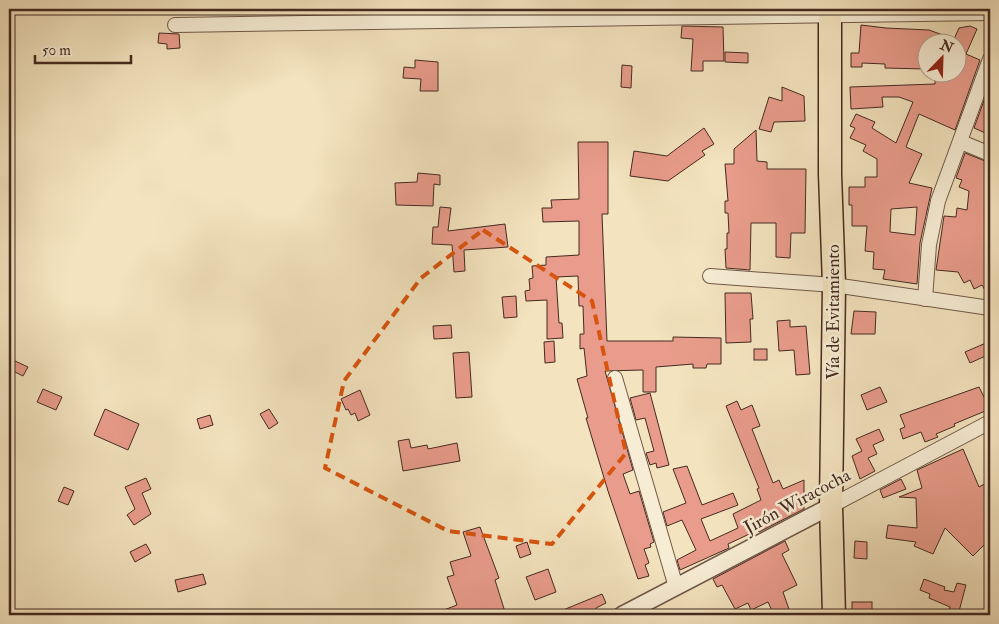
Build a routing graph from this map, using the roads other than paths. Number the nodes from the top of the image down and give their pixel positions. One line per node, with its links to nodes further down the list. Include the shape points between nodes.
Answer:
1 (830, 12): 2 (street); 3 (street); 8 (highway, Vía de Evitamiento)
2 (990, 13)
3 (175, 25)
4 (990, 59): 5 (street)
5 (961, 142): 6 (street); 9 (street, via 938,201 928,245)
6 (990, 154)
7 (710, 276): 8 (street)
8 (834, 286): 9 (street); 13 (highway, Vía de Evitamiento)
9 (925, 298): 10 (street)
10 (990, 308)
11 (615, 378): 14 (street)
12 (990, 422): 13 (street, Jirón Wiracocha)
13 (831, 506): 14 (street, Jirón Wiracocha); 16 (highway, Vía de Evitamiento)
14 (676, 587): 15 (street, Jirón Wiracocha)
15 (622, 615)
16 (834, 615)

